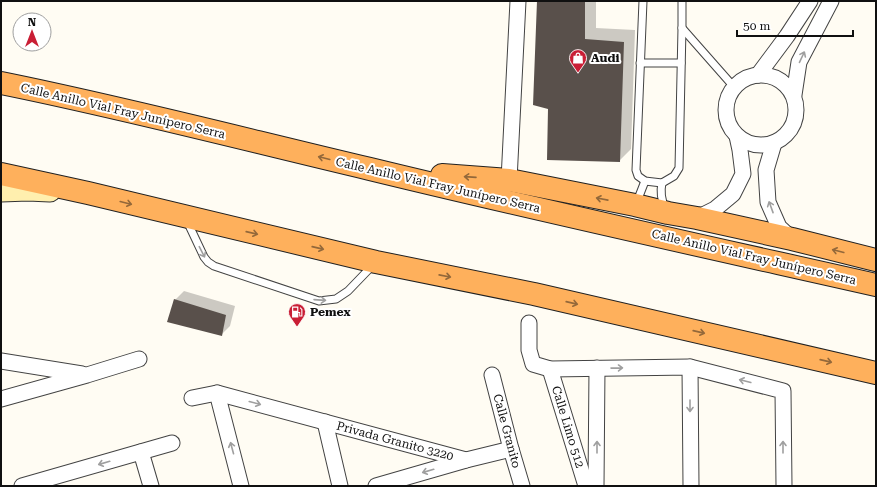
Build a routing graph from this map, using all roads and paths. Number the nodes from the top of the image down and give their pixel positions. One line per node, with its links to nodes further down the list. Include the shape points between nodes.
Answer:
1 (518, 1): 17 (street)
2 (643, 1): 7 (lane)
3 (682, 1): 6 (lane)
4 (810, 1): 9 (street, via 788,36)
5 (831, 1): 12 (street, one-way to 5, via 799,62)
6 (682, 28): 8 (lane); 11 (lane)
7 (640, 63): 8 (lane); 18 (lane, via 636,170)
8 (681, 63): 19 (lane, via 679,168 674,176)
9 (758, 75): 11 (street, via 745,79); 12 (street, via 771,76 784,83)
10 (1, 83): 15 (highway, Calle Anillo Vial Fray Junípero Serra, one-way to 10)
11 (734, 87): 13 (street, via 728,98 726,112 729,125)
12 (794, 95): 14 (street, via 797,109 794,124 786,136)
13 (736, 136): 14 (street, via 748,143 761,146); 25 (street, via 743,174 733,194 715,209)
14 (774, 143): 26 (street, one-way to 14, via 778,227 768,202 766,170)
15 (372, 170): 17 (highway, one-way to 15); 29 (highway, Calle Anillo Vial Fray Junípero Serra)
16 (1, 174): 21 (highway)
17 (509, 180): 22 (highway, one-way to 17)
18 (644, 181): 19 (lane); 22 (lane)
19 (662, 183): 23 (lane, via 661,199)
20 (1, 191): 21 (main road)
21 (88, 193): 24 (highway, one-way to 24)
22 (635, 205): 23 (highway)
23 (668, 213): 25 (highway)
24 (186, 217): 28 (highway, one-way to 28); 28 (lane, one-way to 28, via 204,257 214,266 319,301 336,299 348,291)
25 (697, 218): 26 (highway)
26 (792, 239): 27 (highway, one-way to 26)
27 (876, 260)
28 (376, 262): 36 (highway, one-way to 36, via 534,294)
29 (876, 285)
30 (529, 323): 35 (street, Calle Limo 512, via 529,350 533,364)
31 (139, 359): 37 (street)
32 (1, 361): 37 (street)
33 (690, 367): 34 (street, Calle Limo 512, one-way to 33); 55 (street, one-way to 55); 56 (street, Calle Limo 512, one-way to 33, via 783,391)
34 (597, 368): 35 (street, Calle Limo 512); 54 (street, Calle Limo 512, one-way to 34)
35 (550, 369): 53 (street, Calle Limo 512)
36 (876, 373)
37 (87, 375): 41 (street)
38 (492, 375): 44 (street, Calle Granito)
39 (217, 393): 40 (street, Privada Granito 3220); 42 (street, Privada Granito 3220, one-way to 42); 49 (street, one-way to 39)
40 (192, 398)
41 (1, 399)
42 (325, 422): 46 (street, Privada Granito 3220); 50 (street, Privada Granito 3220)
43 (172, 443): 45 (street)
44 (510, 449): 46 (street); 52 (street, Calle Granito)
45 (141, 452): 47 (street, one-way to 47); 48 (street)
46 (466, 460): 51 (street, one-way to 51)
47 (22, 486)
48 (151, 486)
49 (241, 486)
50 (340, 486)
51 (376, 486)
52 (522, 486)
53 (586, 486)
54 (596, 486)
55 (691, 486)
56 (784, 486)

